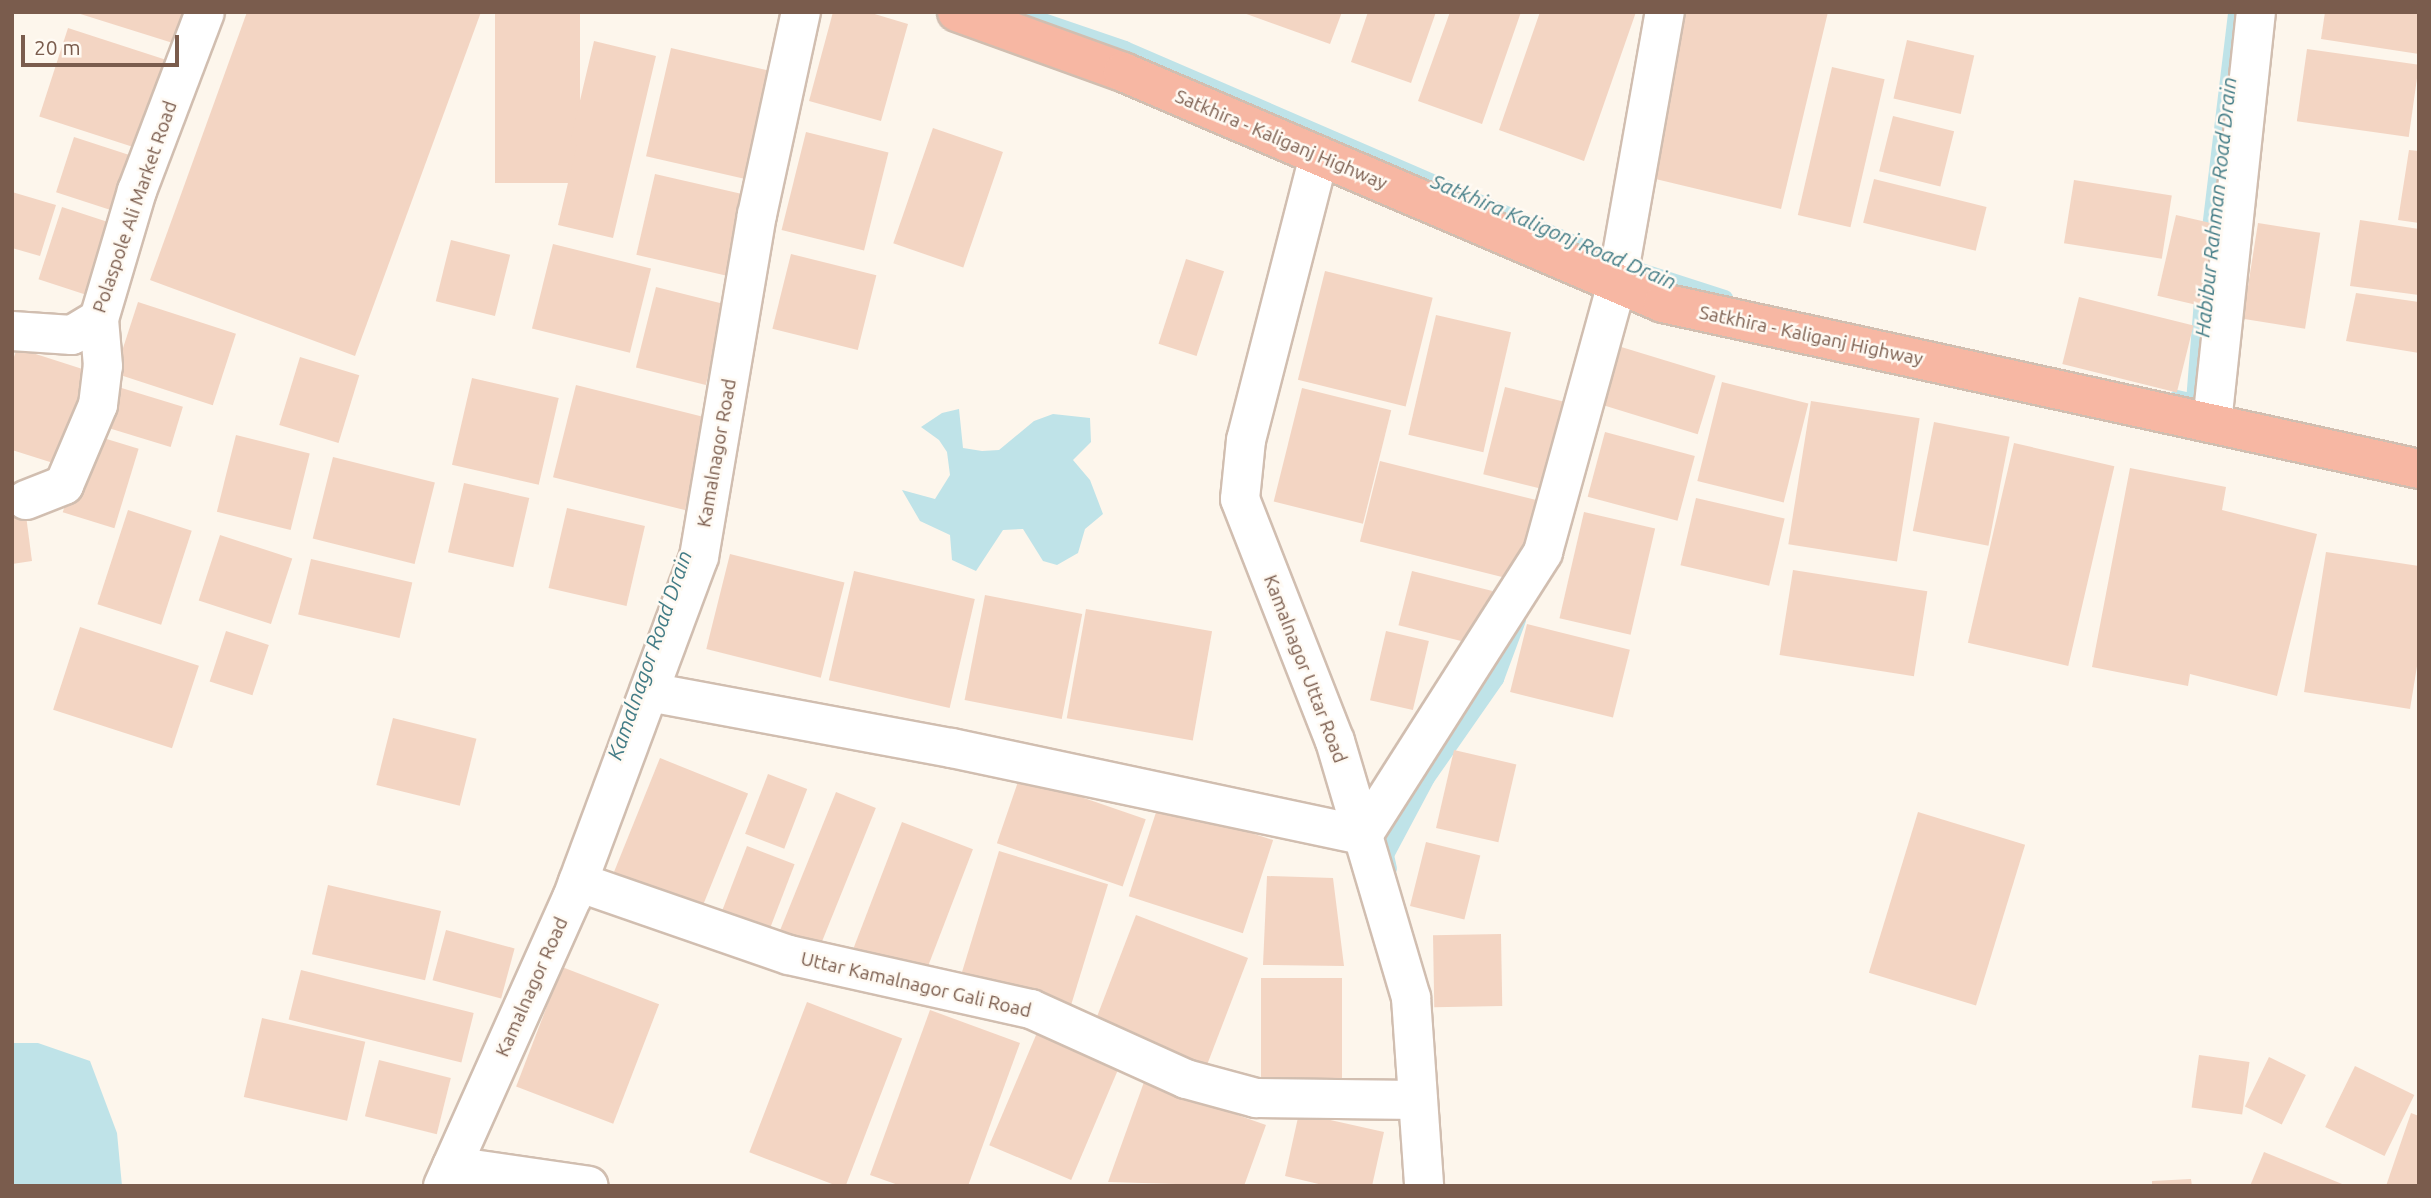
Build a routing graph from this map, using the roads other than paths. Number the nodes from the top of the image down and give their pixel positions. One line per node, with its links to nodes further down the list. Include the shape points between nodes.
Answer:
1 (205, 12): 8 (street, Polaspole Ali Market Road, via 137,191)
2 (802, 12): 13 (street, Kamalnagor Road, via 757,215 699,557)
3 (957, 12): 6 (highway, Satkhira - Kaliganj Highway, via 1123,72)
4 (1665, 12): 7 (street)
5 (2256, 12): 10 (street)
6 (1319, 156): 7 (highway, Satkhira - Kaliganj Highway); 14 (street, Kamalnagor Uttar Road, via 1252,413 1240,499 1335,741)
7 (1617, 283): 10 (highway, Satkhira - Kaliganj Highway, via 1663,303); 14 (street, via 1543,551)
8 (99, 319): 9 (street, Polaspole Ali Market Road, via 72,335); 12 (street, via 103,366 99,405 64,485)
9 (12, 331)
10 (2212, 423): 11 (highway, Satkhira - Kaliganj Highway)
11 (2419, 469)
12 (26, 500)
13 (649, 692): 14 (street, via 952,748); 15 (street, Kamalnagor Road)
14 (1363, 835): 16 (street, Kamalnagor Uttar Road, via 1411,998)
15 (578, 882): 16 (street, Uttar Kamalnagor Gali Road, via 789,956 1031,1009 1186,1079 1256,1098); 17 (street, Kamalnagor Road)
16 (1418, 1100): 19 (street, Kamalnagor Uttar Road)
17 (447, 1176): 18 (street)
18 (589, 1186)
19 (1424, 1186)

